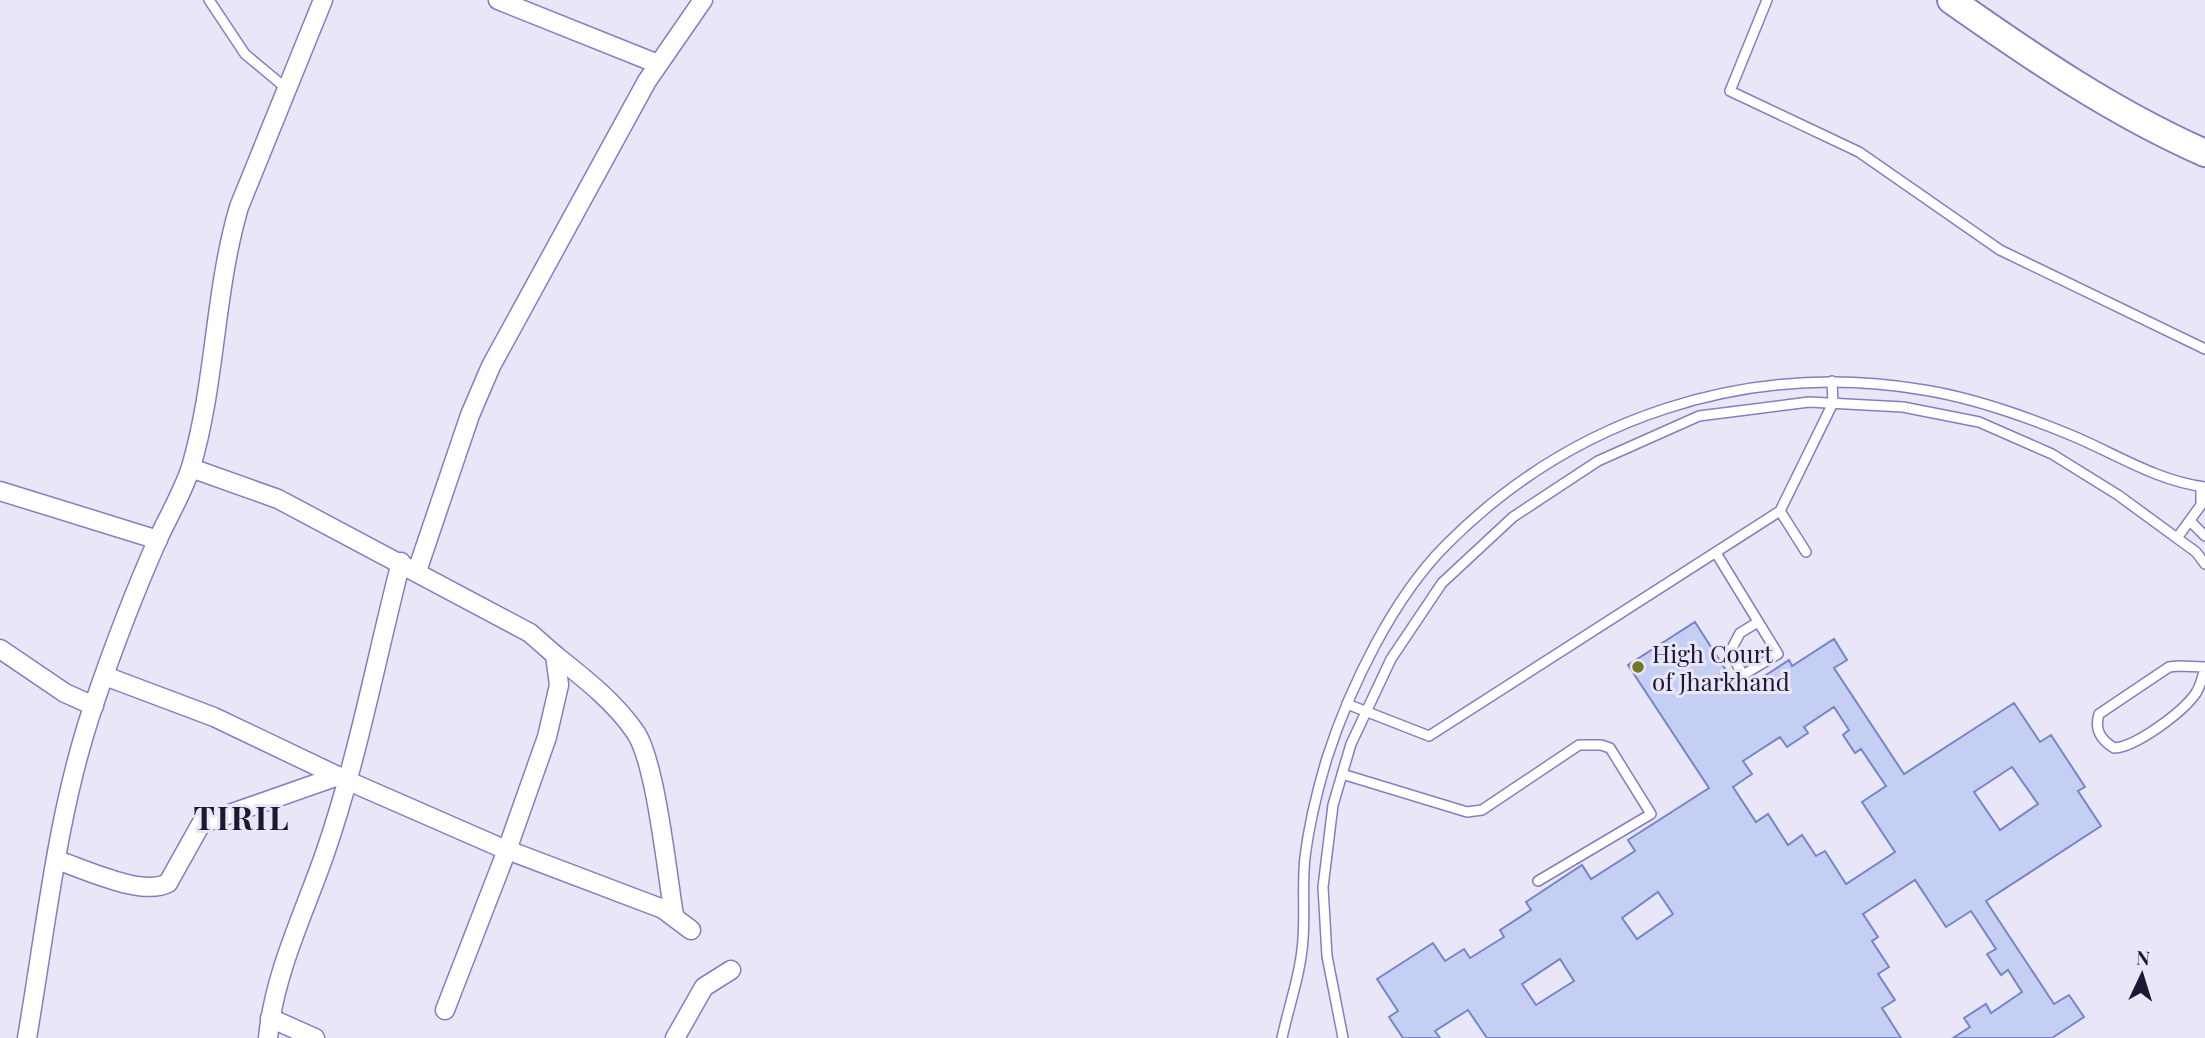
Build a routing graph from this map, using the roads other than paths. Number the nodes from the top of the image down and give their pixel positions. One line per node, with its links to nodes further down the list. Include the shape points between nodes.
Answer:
1 (209, 0): 8 (lane, via 245,54)
2 (323, 0): 8 (street)
3 (498, 0): 7 (street)
4 (703, 0): 7 (street)
5 (1767, 0): 10 (lane, via 1730,91 1858,152 2000,250)
6 (1951, 0): 9 (main road, via 2083,89)
7 (658, 64): 25 (street, via 491,366)
8 (287, 89): 13 (street, via 229,242)
9 (2205, 153)
10 (2205, 349)
11 (1832, 381): 12 (lane); 14 (lane, via 1927,390 2006,410 2136,467); 31 (lane, via 1775,384 1683,401 1595,437 1520,481 1444,547 1403,601)
12 (1833, 404): 17 (lane); 20 (lane, via 1903,407 1979,422 2052,454); 33 (lane, via 1810,402 1699,416 1587,468 1513,517 1442,583 1391,659)
13 (191, 468): 21 (street); 25 (street, via 278,499)
14 (2203, 487): 16 (lane)
15 (0, 491): 21 (street)
16 (2203, 505): 18 (lane)
17 (1780, 511): 22 (lane); 23 (lane)
18 (2191, 522): 19 (lane); 20 (lane)
19 (2205, 537)
20 (2176, 538): 24 (lane)
21 (158, 540): 30 (street)
22 (1806, 552)
23 (1716, 553): 26 (lane); 33 (lane, via 1429,736)
24 (2205, 564)
25 (409, 566): 28 (street, via 530,634); 35 (street)
26 (1758, 622): 26 (lane, via 1778,654 1743,675 1730,652 1740,633)
27 (0, 649): 32 (street, via 65,693)
28 (555, 655): 36 (street, via 557,701); 39 (street, via 596,686 637,734 651,776)
29 (2205, 667): 29 (lane, via 2198,690 2187,704 2133,743 2114,748 2105,743 2096,722 2109,706 2169,667)
30 (105, 676): 32 (street); 35 (street, via 214,717)
31 (1348, 704): 33 (lane); 48 (lane, via 1327,760 1305,856 1303,941 1294,1001)
32 (94, 706): 37 (street)
33 (1366, 711): 34 (lane)
34 (1342, 774): 38 (lane, via 1467,812 1482,810 1579,746 1610,748 1651,814); 49 (lane, via 1333,805 1323,887 1327,956)
35 (342, 778): 36 (street); 37 (street, via 201,824 168,883 160,887 125,883); 43 (street, via 324,856)
36 (507, 850): 39 (street); 42 (street)
37 (57, 860): 44 (street)
38 (1538, 881)
39 (674, 915): 40 (street)
40 (691, 930)
41 (731, 970): 47 (street, via 704,987)
42 (445, 1010)
43 (270, 1018): 45 (street); 46 (street)
44 (27, 1038)
45 (268, 1038)
46 (315, 1038)
47 (675, 1038)
48 (1282, 1038)
49 (1343, 1038)

